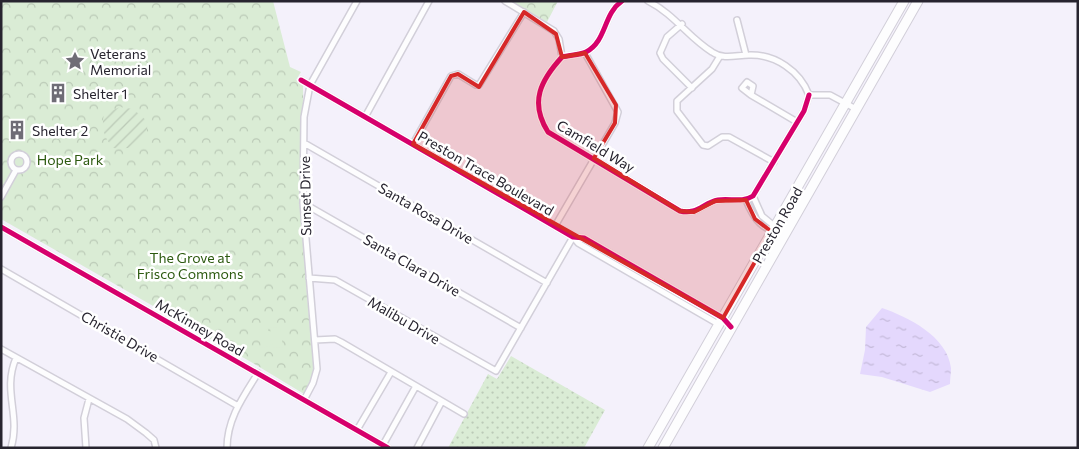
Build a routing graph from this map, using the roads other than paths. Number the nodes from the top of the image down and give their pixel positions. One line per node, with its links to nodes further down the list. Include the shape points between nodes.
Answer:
1 (357, 1): 16 (street, Sunset Drive)
2 (429, 1): 22 (street)
3 (505, 1): 8 (street)
4 (622, 1): 11 (street, via 610,14 601,39)
5 (648, 1): 10 (street)
6 (904, 1): 20 (main road, Preston Road)
7 (918, 1): 21 (main road, Preston Road)
8 (524, 12): 14 (street, via 554,31); 25 (street, via 479,85 458,74 451,76)
9 (737, 20): 12 (street)
10 (682, 24): 13 (street); 17 (street, via 667,37 660,52)
11 (584, 53): 14 (street); 26 (street, via 618,112)
12 (746, 55): 13 (street); 19 (street, via 769,57 788,67 802,81)
13 (720, 56): 17 (street, via 712,69)
14 (562, 57): 26 (street, Camfield Way, via 540,90 538,114 548,132)
15 (300, 80): 16 (street, Preston Trace Boulevard)
16 (310, 86): 22 (street, Preston Trace Boulevard); 24 (street, Sunset Drive, via 304,117)
17 (692, 88): 27 (street, via 679,99 676,108 702,145 708,146 722,136 728,136)
18 (751, 95): 23 (street)
19 (809, 95): 20 (street, via 830,95); 23 (street, Camfield Way)
20 (846, 104): 21 (street); 35 (main road, Preston Road)
21 (856, 109): 36 (main road, Preston Road)
22 (365, 116): 25 (street, Preston Trace Boulevard)
23 (797, 122): 27 (street, Camfield Way)
24 (304, 143): 32 (street, Sunset Drive); 41 (street, Santa Rosa Drive)
25 (413, 144): 33 (street, Preston Trace Boulevard)
26 (594, 158): 31 (street, Camfield Way, via 680,211 694,212 715,201); 33 (street)
27 (774, 162): 29 (street, Camfield Way)
28 (16, 170): 30 (street)
29 (753, 196): 31 (street, Camfield Way); 35 (street, via 762,216)
30 (1, 197)
31 (746, 200): 35 (street, via 755,219)
32 (303, 203): 39 (street, Sunset Drive); 45 (street, Santa Clara Drive)
33 (555, 226): 37 (street, Preston Trace Boulevard)
34 (1, 227): 50 (street, McKinney Road)
35 (774, 228): 36 (street); 43 (main road, Preston Road)
36 (784, 234): 44 (main road, Preston Road)
37 (573, 237): 40 (street, Preston Trace Boulevard, via 584,238); 41 (street); 42 (street, Preston Trace Boulevard)
38 (1, 268): 55 (street, Christie Drive)
39 (309, 278): 45 (street, Malibu Drive, via 336,280 496,371); 46 (street, Sunset Drive)
40 (661, 283): 42 (street); 43 (street, Preston Trace Boulevard)
41 (547, 284): 45 (street)
42 (657, 289): 43 (street, Preston Trace Boulevard)
43 (721, 321): 44 (street, Preston Trace Boulevard); 56 (main road, Preston Road)
44 (731, 327): 58 (main road, Preston Road)
45 (521, 328)
46 (315, 340): 49 (street, via 335,339); 53 (street, Sunset Drive, via 316,373)
47 (1, 349): 48 (street)
48 (16, 358): 52 (street); 61 (street, via 9,383 14,418)
49 (391, 372): 51 (street); 59 (street)
50 (258, 373): 53 (street, McKinney Road); 55 (street)
51 (416, 386): 54 (street); 60 (street)
52 (89, 399): 62 (street, via 84,418); 63 (street, via 138,426 154,440)
53 (304, 400): 59 (street, McKinney Road)
54 (442, 401): 57 (street); 65 (street)
55 (238, 406): 64 (street, via 229,427)
56 (672, 408): 58 (main road); 66 (main road, Preston Road)
57 (464, 414)
58 (682, 414): 67 (main road, Preston Road)
59 (358, 430): 60 (street, McKinney Road)
60 (386, 446)
61 (11, 448)
62 (86, 448)
63 (156, 448)
64 (227, 448)
65 (417, 448)
66 (648, 448)
67 (663, 448)

